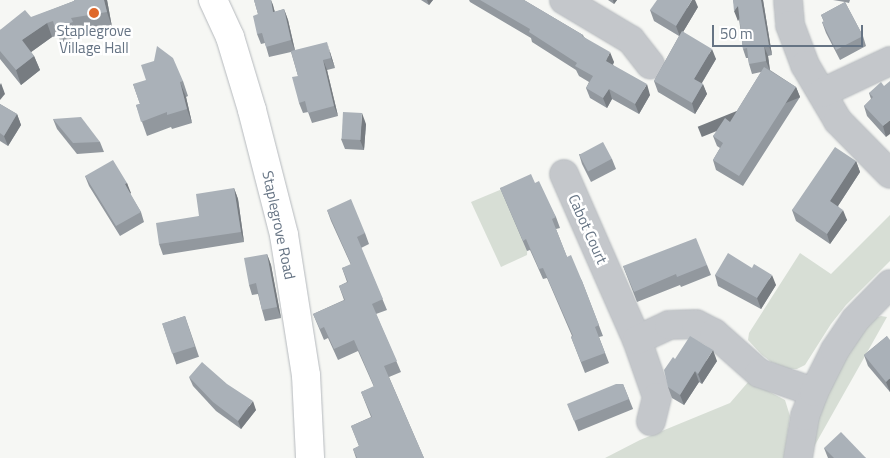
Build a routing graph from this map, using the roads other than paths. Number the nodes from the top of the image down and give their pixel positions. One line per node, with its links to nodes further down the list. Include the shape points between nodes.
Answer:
1 (213, 0): 13 (main road, Staplegrove Road, via 230,37 284,235 306,375)
2 (564, 0): 5 (street, via 631,40)
3 (788, 0): 6 (street, via 790,25 805,65)
4 (890, 61): 6 (street)
5 (650, 64)
6 (822, 93): 8 (street, via 838,121)
7 (564, 174): 10 (street, Cabot Court)
8 (890, 174)
9 (888, 291): 11 (street, via 856,320 835,350)
10 (637, 340): 11 (street, via 669,325 696,324 714,333 759,373); 12 (street, Cabot Court, via 657,397)
11 (814, 392): 14 (street, via 805,416)
12 (650, 421)
13 (310, 458)
14 (798, 458)

